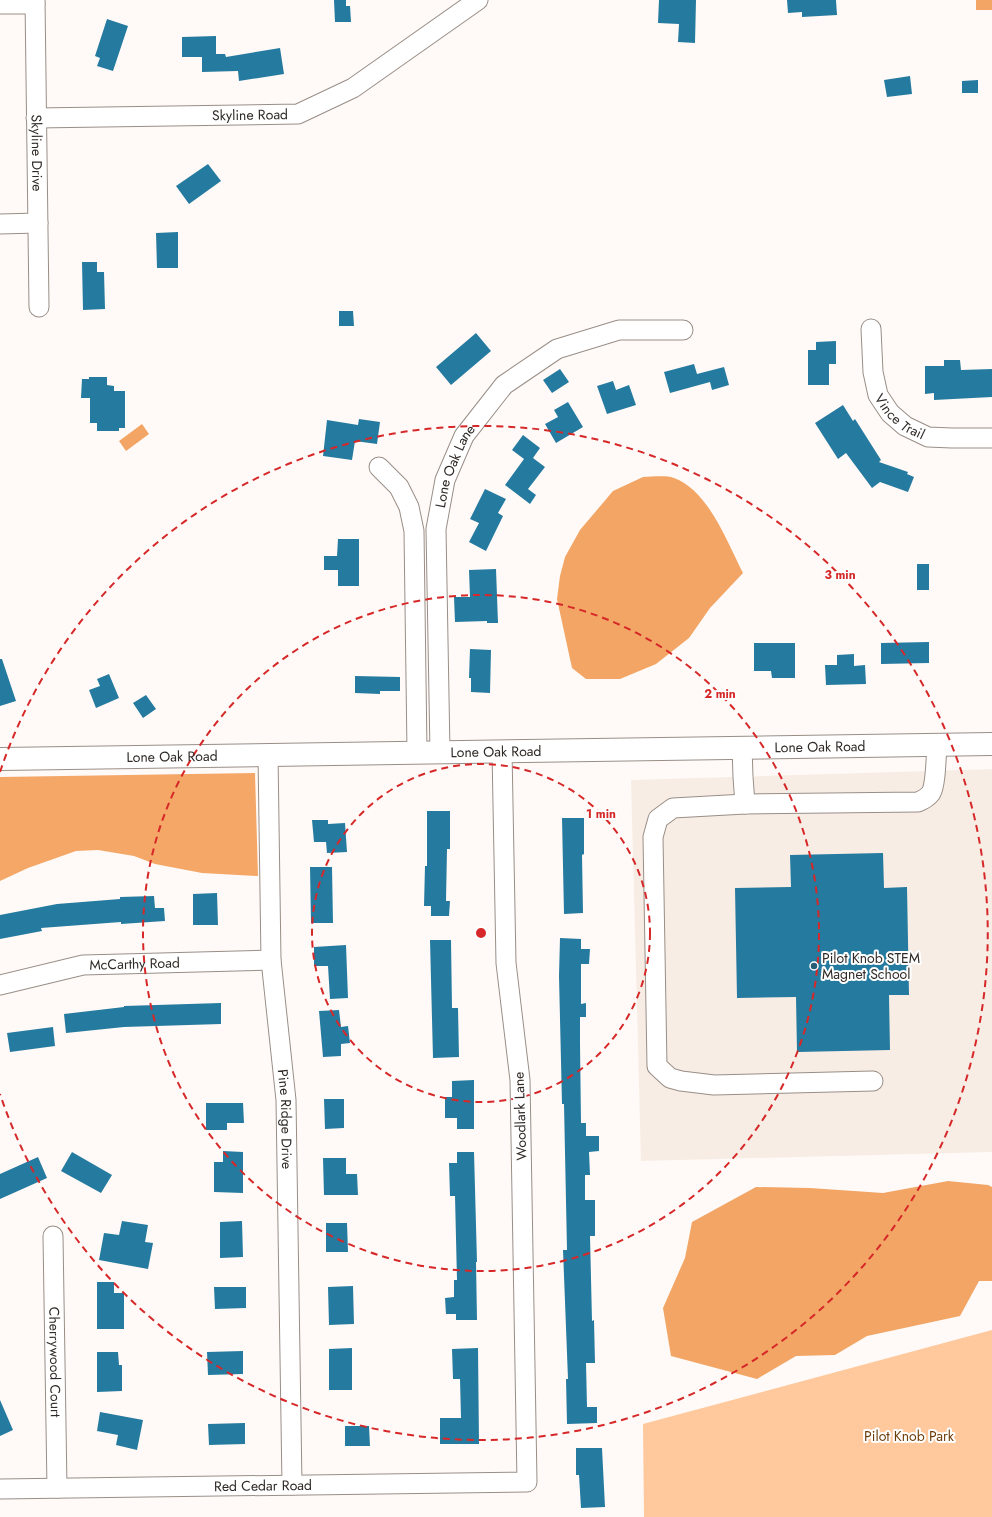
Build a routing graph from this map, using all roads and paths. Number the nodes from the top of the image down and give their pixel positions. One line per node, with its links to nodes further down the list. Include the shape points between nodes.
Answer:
1 (478, 0): 4 (street, Skyline Road, via 353,88 298,114)
2 (35, 2): 3 (street); 4 (street, Skyline Drive)
3 (0, 4)
4 (36, 118): 5 (street, Skyline Drive)
5 (38, 223): 6 (street); 7 (street, Skyline Drive)
6 (0, 224)
7 (39, 307)
8 (872, 329): 10 (street, Vince Trail, via 874,380 878,395 890,413 905,426 928,436)
9 (683, 330): 17 (street, Lone Oak Lane, via 619,330 557,349 504,385 464,436 445,480 436,529)
10 (992, 438)
11 (379, 467): 16 (street, via 399,487 409,507 414,531)
12 (992, 744): 13 (main road, Lone Oak Road)
13 (937, 745): 14 (main road, Lone Oak Road); 20 (street, via 931,792 918,802)
14 (742, 747): 15 (main road, Lone Oak Road); 20 (street)
15 (502, 751): 17 (main road, Lone Oak Road); 25 (street, Woodlark Lane, via 506,963 520,1080)
16 (417, 752): 17 (main road, Lone Oak Road); 18 (main road, Lone Oak Road)
17 (440, 752)
18 (268, 754): 19 (main road, Lone Oak Road); 21 (street, Pine Ridge Drive)
19 (0, 759)
20 (745, 804): 23 (street, via 673,808 658,819 653,837 657,1066 670,1078 714,1085)
21 (271, 960): 22 (street, McCarthy Road, via 83,965); 26 (street, Pine Ridge Drive, via 286,1100)
22 (0, 985)
23 (873, 1081)
24 (53, 1236): 27 (street, Cherrywood Court)
25 (527, 1482): 26 (street, Red Cedar Road)
26 (292, 1485): 27 (street, Red Cedar Road)
27 (57, 1488): 28 (street, Red Cedar Road)
28 (0, 1489)

